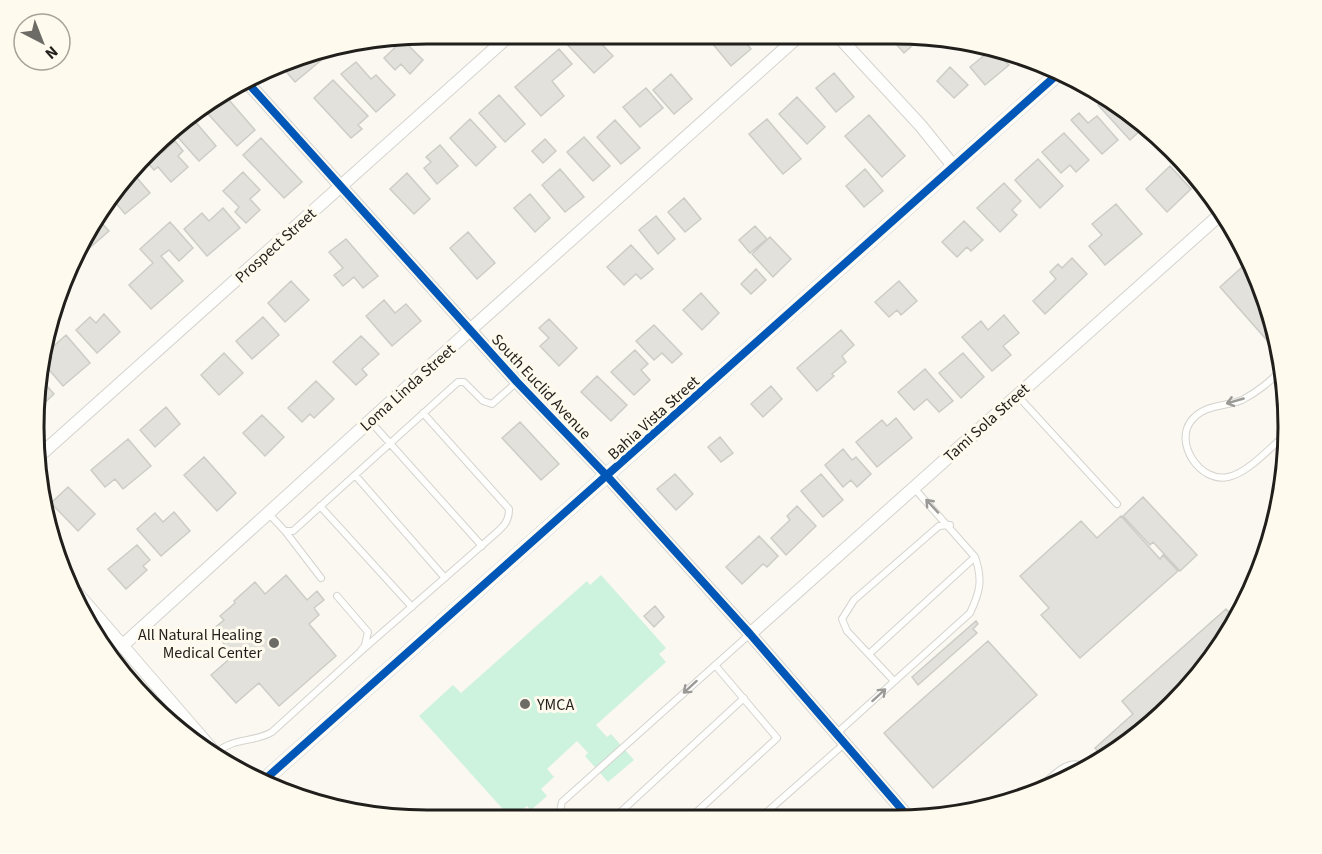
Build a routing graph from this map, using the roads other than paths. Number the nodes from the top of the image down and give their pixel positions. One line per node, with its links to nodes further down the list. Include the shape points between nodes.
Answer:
1 (500, 44): 7 (street, Prospect Street)
2 (790, 44): 9 (street, Loma Linda Street)
3 (845, 44): 6 (street)
4 (1053, 78): 6 (street, Bahia Vista Street)
5 (251, 86): 7 (street, South Euclid Avenue)
6 (954, 167): 19 (street, Bahia Vista Street)
7 (341, 187): 9 (street, South Euclid Avenue); 17 (street, Prospect Street)
8 (1216, 218): 12 (street, Tami Sola Street)
9 (470, 330): 11 (street, South Euclid Avenue); 14 (street, Loma Linda Street)
10 (1275, 376): 15 (lane, one-way to 15, via 1240,401 1200,413 1190,422 1186,435 1190,455 1198,468 1213,477 1229,477 1249,466)
11 (517, 382): 13 (lane, via 492,404 483,401 464,382 458,382); 19 (street, South Euclid Avenue)
12 (1016, 394): 20 (street, Tami Sola Street); 21 (lane)
13 (423, 413): 16 (lane); 26 (lane, via 509,509 506,524)
14 (369, 421): 16 (lane); 23 (street, Loma Linda Street)
15 (1278, 440)
16 (390, 443): 18 (lane); 26 (lane)
17 (44, 452)
18 (355, 475): 22 (lane); 29 (lane)
19 (607, 476): 33 (street, South Euclid Avenue); 45 (street, Bahia Vista Street)
20 (914, 487): 24 (lane, one-way to 20); 33 (street, Tami Sola Street)
21 (1117, 504)
22 (320, 506): 25 (lane, via 293,531); 31 (lane)
23 (268, 513): 25 (lane); 34 (street, Loma Linda Street)
24 (950, 525): 27 (lane); 36 (lane, via 939,526 854,600 842,619 847,632)
25 (285, 531): 28 (lane)
26 (482, 546): 29 (lane)
27 (975, 557): 36 (lane); 38 (lane, via 980,571 979,594 970,613)
28 (321, 578)
29 (445, 578): 31 (lane)
30 (338, 596): 35 (lane, via 368,632)
31 (412, 607): 35 (lane)
32 (97, 622): 34 (street)
33 (750, 634): 37 (lane); 41 (street, South Euclid Avenue)
34 (123, 645): 40 (street)
35 (360, 652): 42 (lane, via 272,732 232,743)
36 (868, 654): 38 (lane)
37 (715, 665): 39 (lane); 46 (lane, one-way to 46, via 562,802)
38 (894, 681): 41 (lane, one-way to 38)
39 (744, 698): 47 (lane); 48 (lane, via 777,738)
40 (184, 723)
41 (840, 739): 49 (lane); 50 (street, South Euclid Avenue)
42 (221, 750)
43 (1078, 764): 44 (lane, via 1068,765)
44 (1057, 775)
45 (269, 776)
46 (560, 810)
47 (624, 810)
48 (699, 810)
49 (768, 810)
50 (900, 810)

